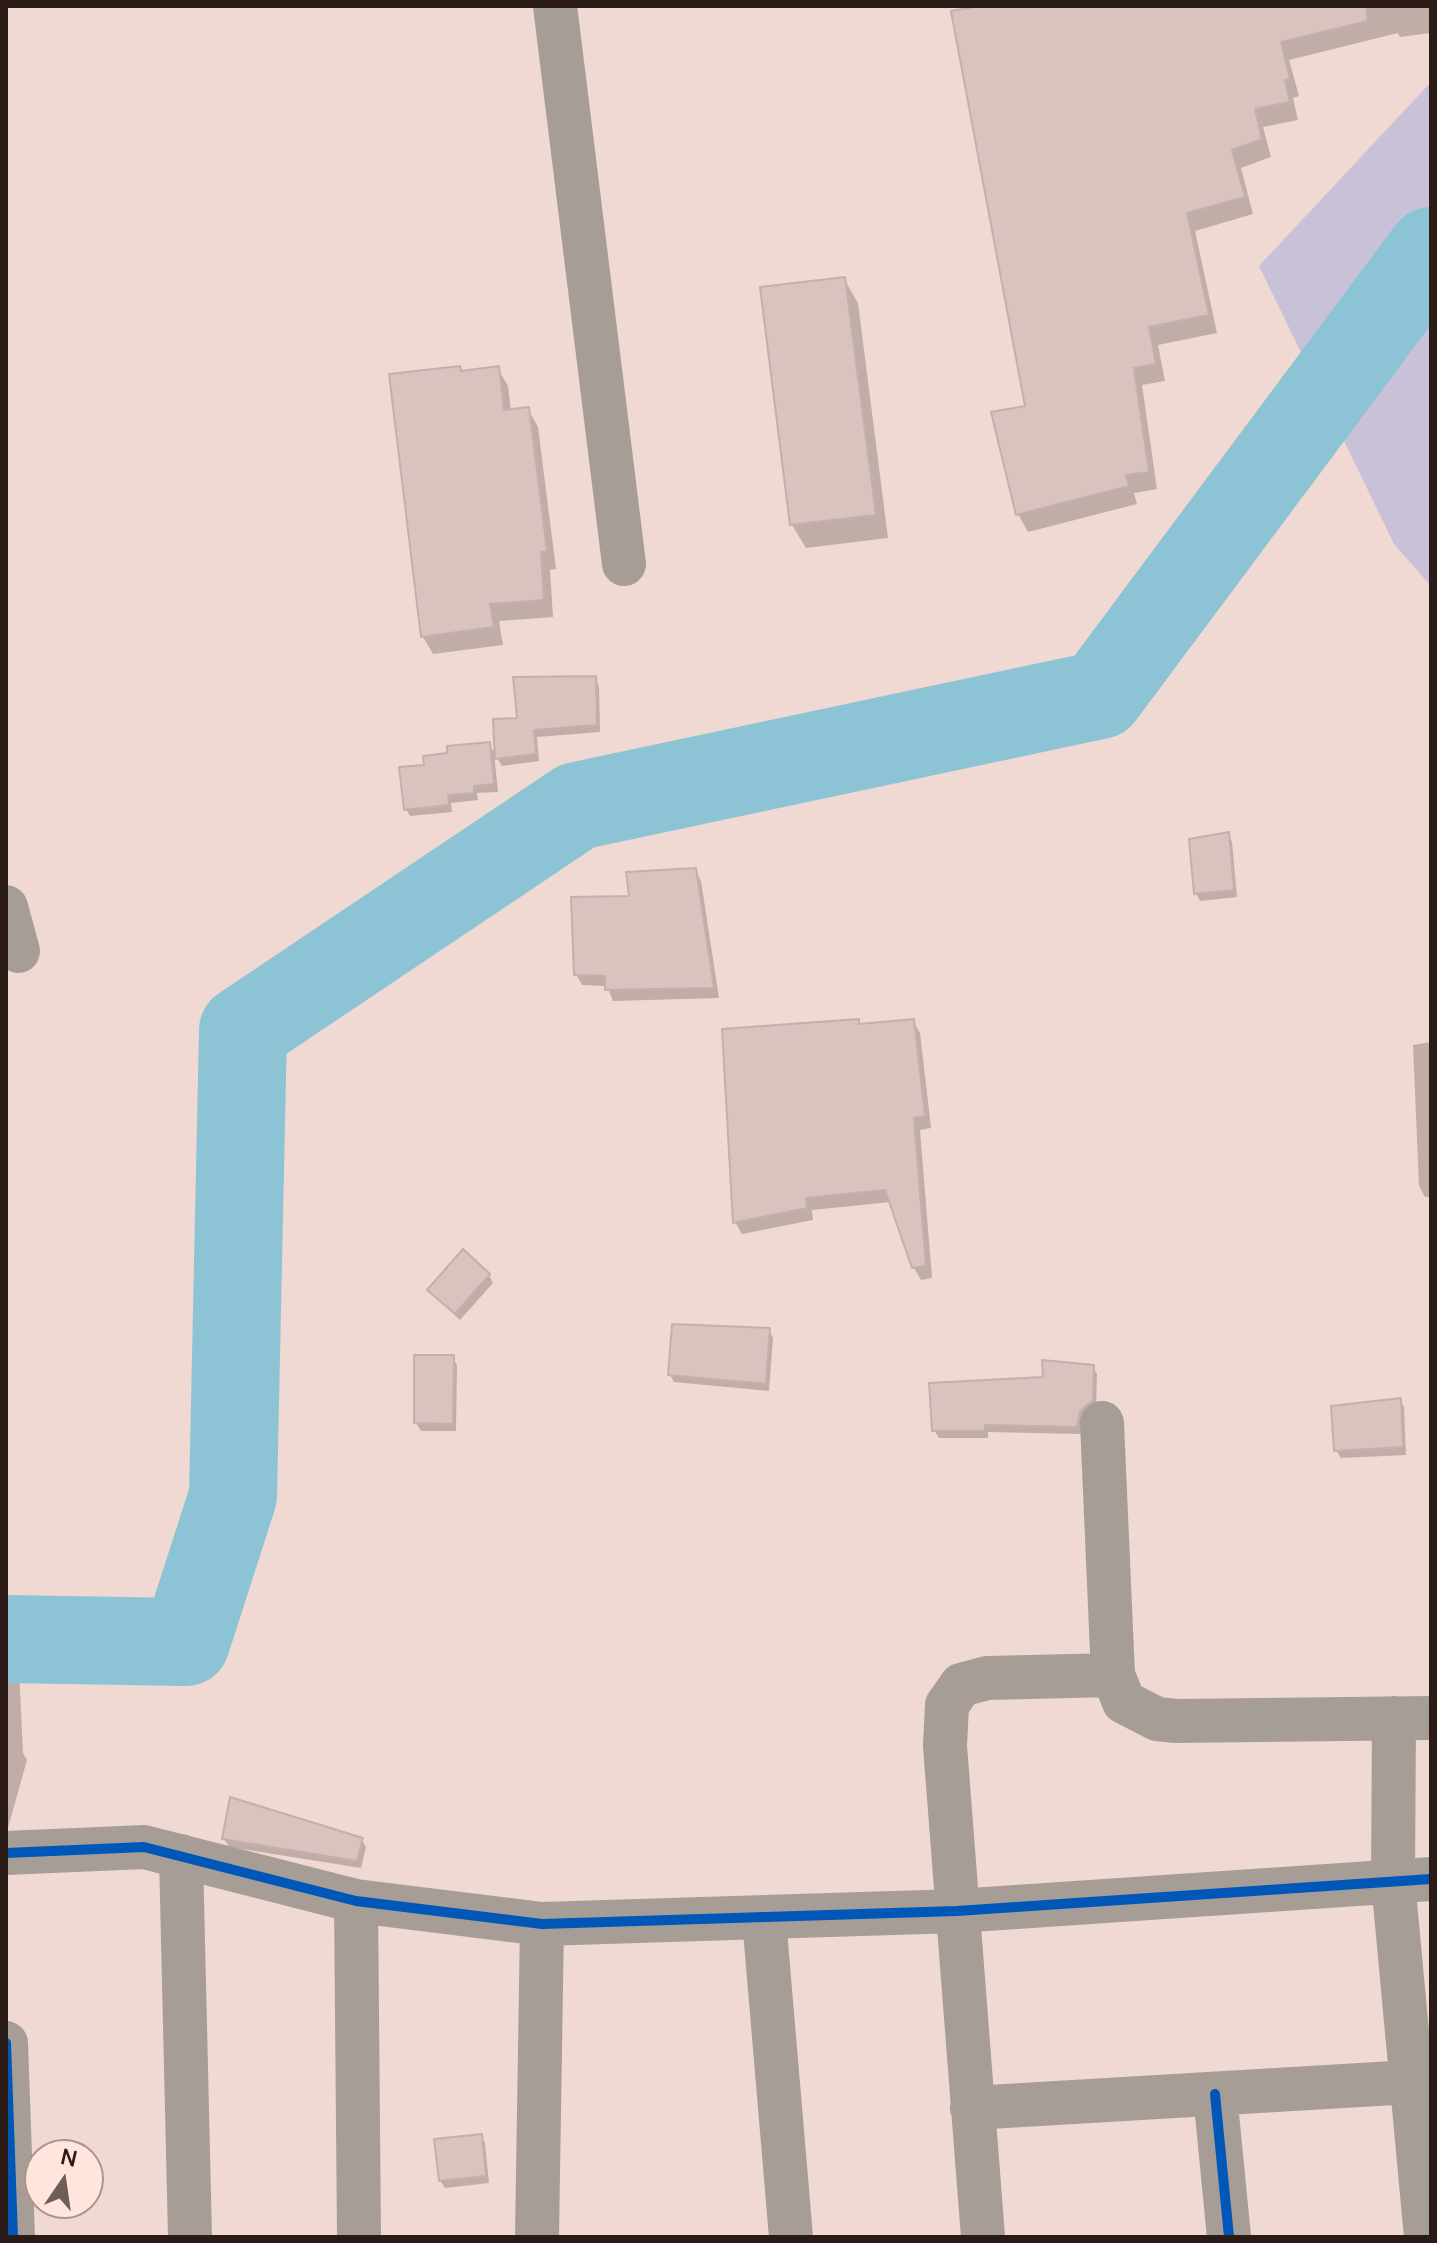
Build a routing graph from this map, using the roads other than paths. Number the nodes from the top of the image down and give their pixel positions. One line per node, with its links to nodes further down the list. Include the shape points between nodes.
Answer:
1 (555, 6): 2 (street)
2 (624, 564)
3 (6, 907): 4 (street)
4 (18, 951)
5 (1102, 1423): 6 (street)
6 (1113, 1675): 7 (street, via 1124,1702 1157,1719); 12 (street, via 987,1678 961,1685 947,1705)
7 (1412, 1718): 10 (street)
8 (6, 1853): 9 (street, via 144,1847)
9 (181, 1856): 11 (street); 21 (street)
10 (1412, 1880): 12 (street); 16 (street)
11 (356, 1901): 14 (street); 22 (street)
12 (957, 1911): 13 (street); 18 (street)
13 (764, 1919): 14 (street); 19 (street)
14 (542, 1924): 23 (street)
15 (6, 2043): 20 (street)
16 (1411, 2082): 17 (street); 26 (street)
17 (1215, 2094): 18 (street); 25 (street)
18 (972, 2108): 24 (street)
19 (784, 2236)
20 (13, 2237)
21 (190, 2237)
22 (359, 2237)
23 (537, 2237)
24 (983, 2237)
25 (1229, 2237)
26 (1426, 2237)

